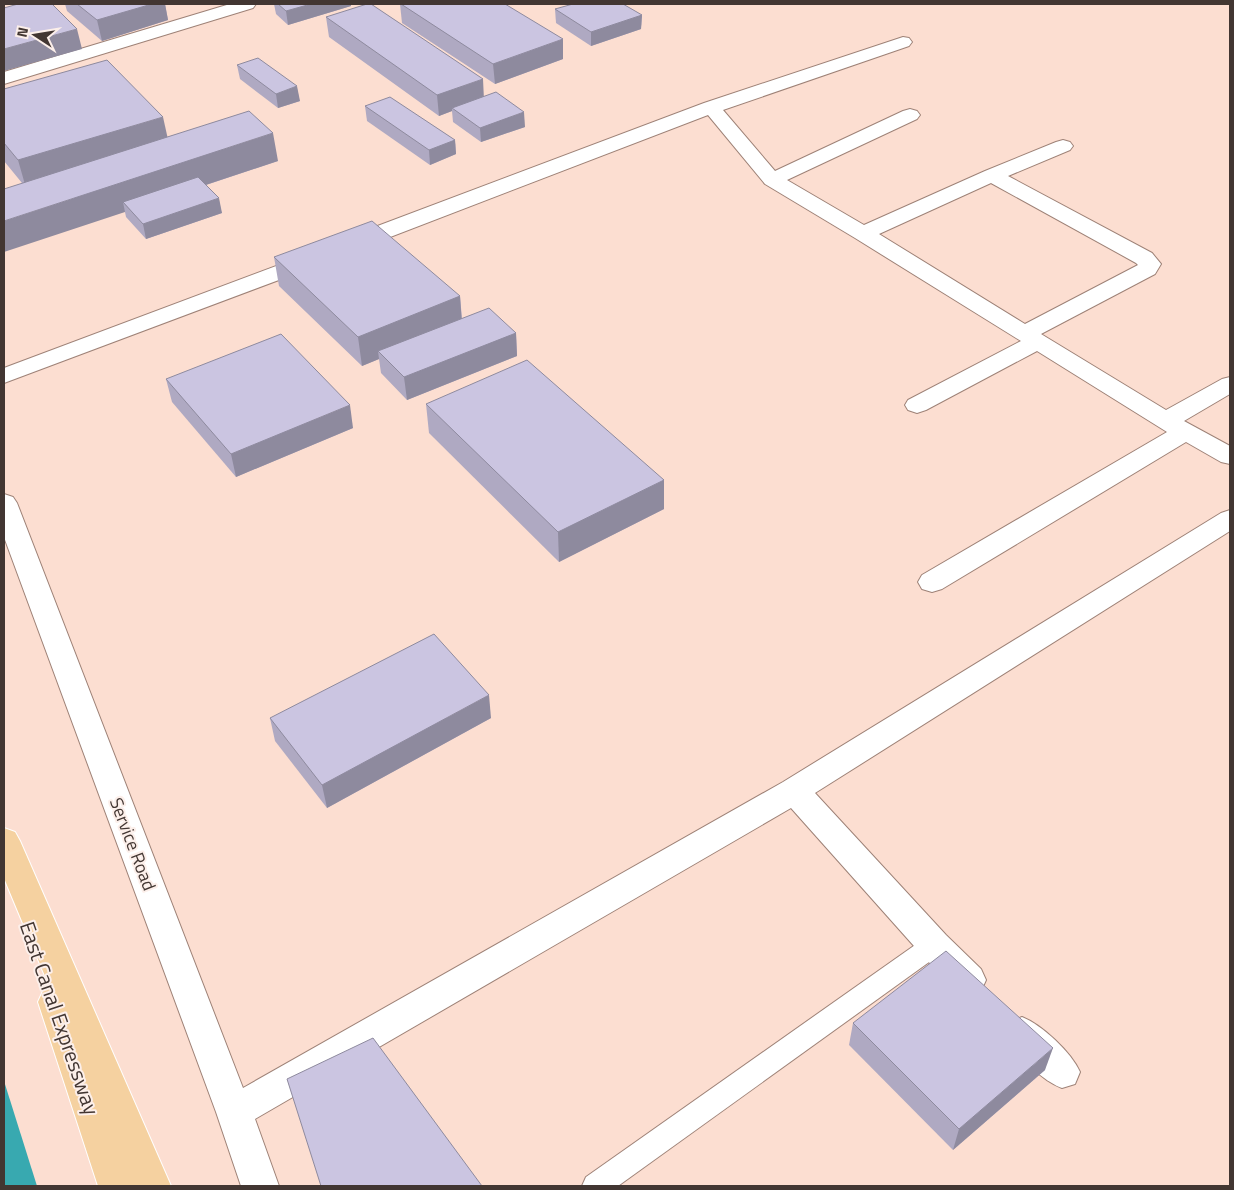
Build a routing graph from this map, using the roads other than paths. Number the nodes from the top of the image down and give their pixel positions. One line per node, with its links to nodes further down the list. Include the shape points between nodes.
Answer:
1 (191, 4): 3 (street)
2 (248, 4): 3 (street)
3 (207, 16): 5 (street)
4 (903, 42): 6 (street)
5 (4, 78)
6 (712, 108): 10 (street); 13 (street)
7 (910, 115): 10 (street)
8 (1063, 146): 9 (street)
9 (992, 175): 11 (street); 12 (street, via 1150,264 1147,269)
10 (772, 180): 11 (street)
11 (863, 233): 12 (street)
12 (1030, 338): 15 (street); 16 (street)
13 (4, 376)
14 (1230, 384): 16 (street)
15 (917, 405)
16 (1176, 426): 17 (street); 20 (street)
17 (1230, 456)
18 (4, 503): 26 (street, Service Road)
19 (1230, 518): 21 (street)
20 (932, 582)
21 (794, 791): 24 (street); 26 (street)
22 (4, 841): 28 (main road)
23 (4, 849): 27 (main road, East Canal Expressway)
24 (934, 945): 25 (street); 30 (lane)
25 (1062, 1072)
26 (234, 1112): 29 (street, Service Road)
27 (117, 1186)
28 (152, 1186)
29 (260, 1186)
30 (596, 1186)

